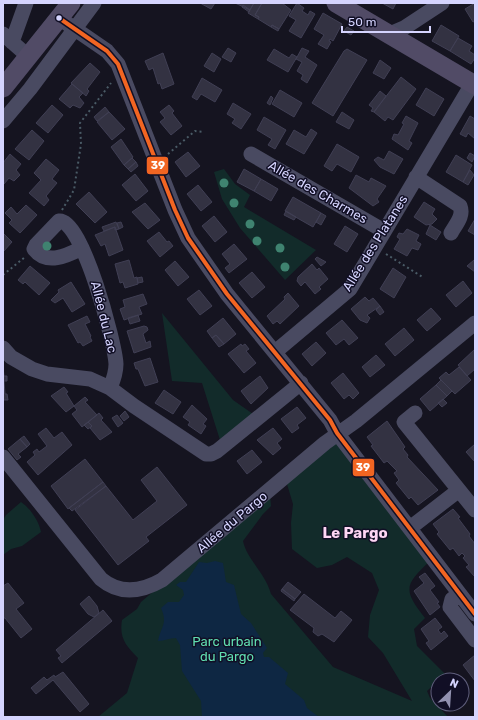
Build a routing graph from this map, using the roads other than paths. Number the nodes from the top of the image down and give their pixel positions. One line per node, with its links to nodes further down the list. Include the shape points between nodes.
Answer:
1 (26, 3): 9 (street)
2 (71, 3): 6 (main road)
3 (94, 3): 7 (street)
4 (336, 3): 8 (main road)
5 (442, 3): 8 (street, via 404,28)
6 (62, 10): 7 (street); 10 (main road)
7 (76, 29): 13 (street); 21 (street, via 107,51 118,64 181,224 192,245 227,294)
8 (390, 34): 11 (main road)
9 (7, 38): 10 (street)
10 (29, 57): 12 (main road)
11 (474, 85): 15 (street, Allée des Platanes)
12 (3, 88)
13 (3, 121)
14 (251, 154): 16 (street, Allée des Charmes)
15 (416, 177): 16 (street, Allée des Platanes); 17 (street, via 460,206 461,216)
16 (384, 231): 21 (street, Allée des Platanes, via 347,292)
17 (451, 233)
18 (82, 248): 18 (street, Allée du Lac, via 70,228 63,221 59,221 34,249 54,259); 23 (street, Allée du Lac, via 96,284 111,337 116,364)
19 (475, 323): 25 (street, Allée du Pargo)
20 (3, 348): 23 (street, via 12,358 32,369 47,374 90,379)
21 (275, 352): 22 (street)
22 (301, 383): 23 (street, via 211,454 200,451); 25 (street, via 330,420)
23 (110, 388)
24 (415, 413): 27 (street, via 404,422)
25 (337, 434): 26 (street, Allée du Pargo, via 162,580 142,589 129,590 117,589 101,579); 29 (street)
26 (3, 457)
27 (459, 490): 28 (street); 29 (street)
28 (475, 510)
29 (410, 528): 30 (street)
30 (460, 594): 31 (street); 32 (street, via 452,599 450,607)
31 (475, 614)
32 (475, 640)

